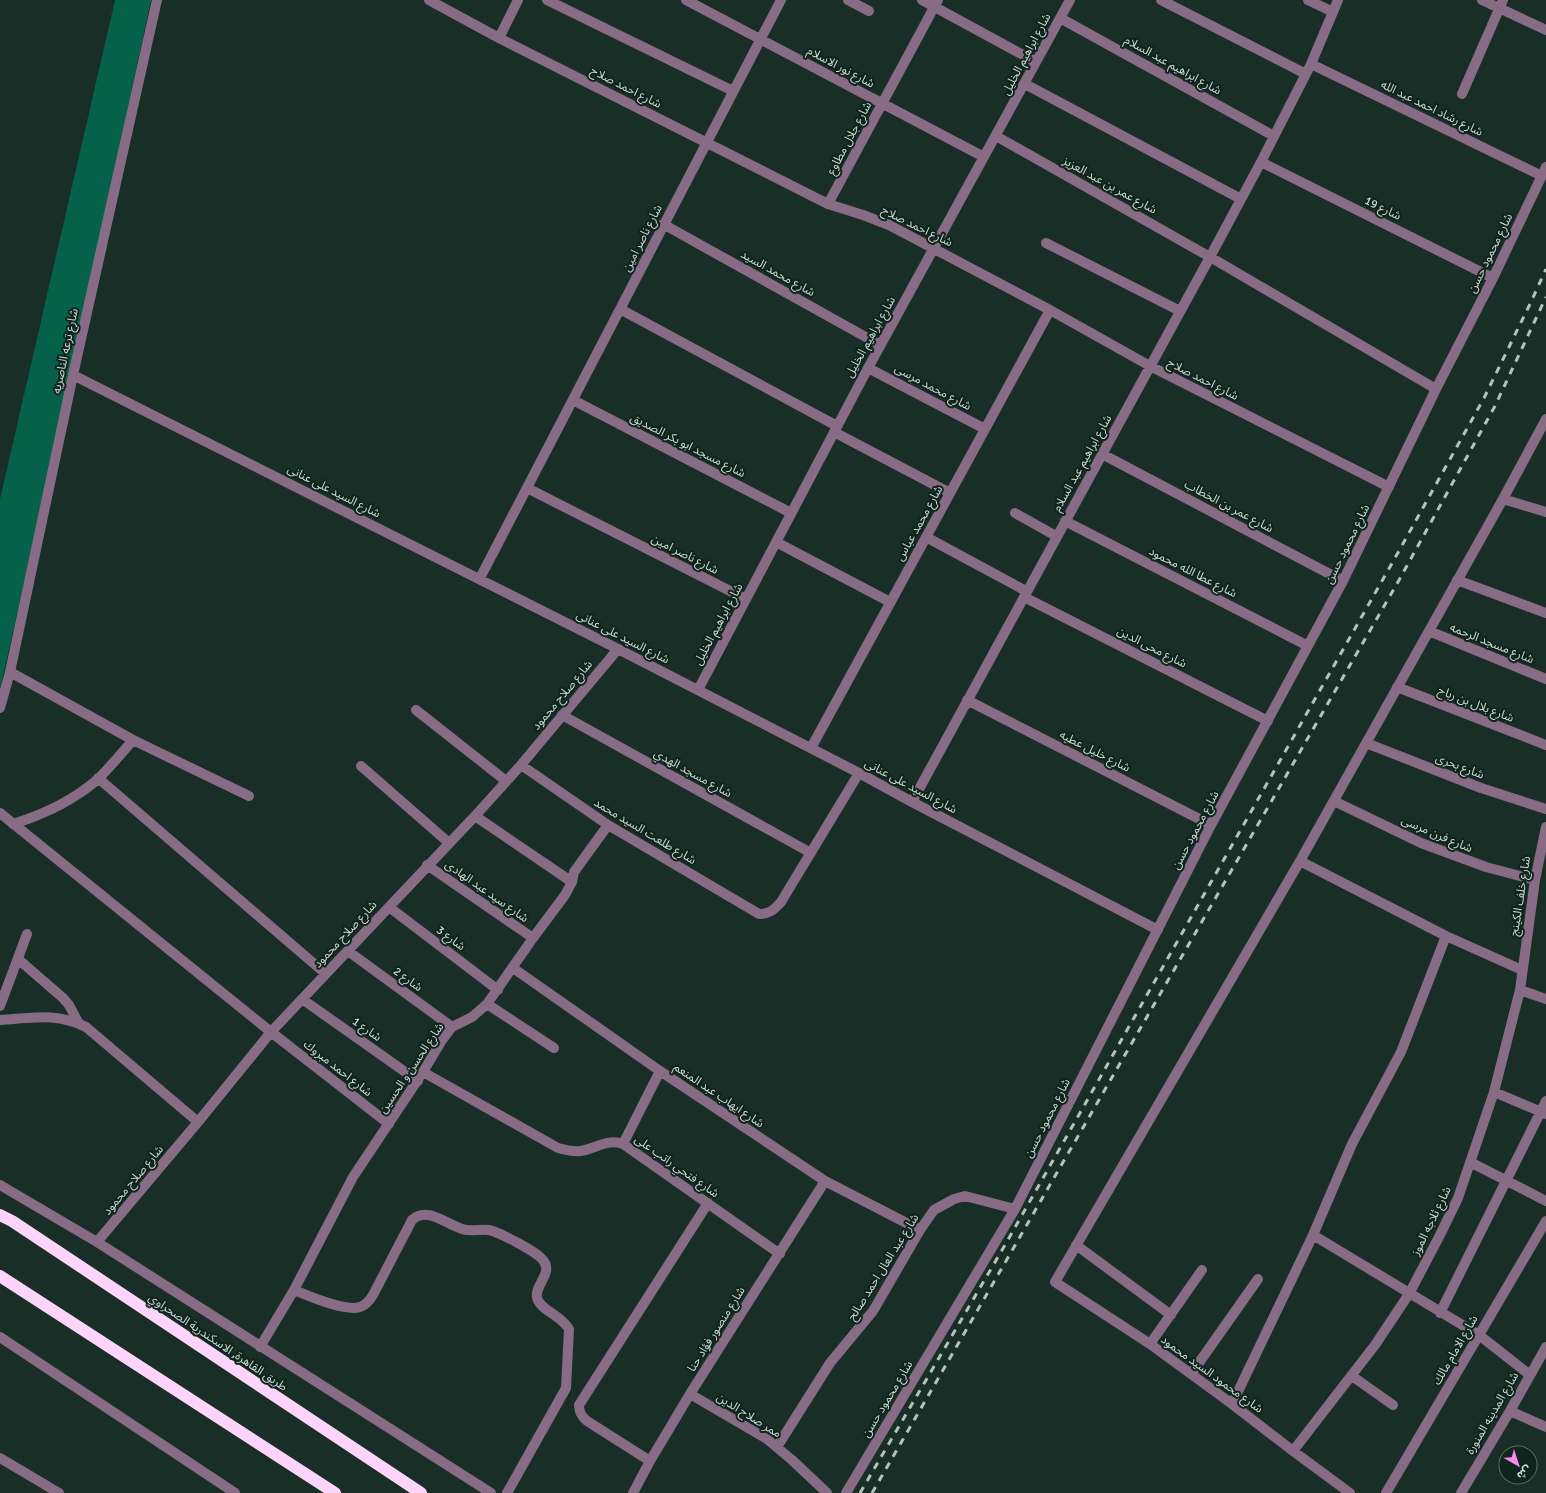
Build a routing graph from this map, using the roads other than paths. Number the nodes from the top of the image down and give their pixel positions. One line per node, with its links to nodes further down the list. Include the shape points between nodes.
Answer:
1 (157, 0): 48 (street, شارع ترعه الناصريه)
2 (429, 0): 20 (street, شارع احمد صلاح)
3 (518, 0): 20 (street)
4 (547, 0): 26 (street)
5 (686, 0): 21 (street, شارع نور الاسلام)
6 (781, 0): 21 (street, شارع ناصر امين)
7 (848, 0): 16 (street)
8 (922, 0): 14 (street)
9 (1070, 0): 18 (street, شارع ابراهيم الخليل)
10 (1161, 0): 24 (street)
11 (1308, 0): 17 (street)
12 (1338, 0): 17 (street, شارع ابراهيم عبد السلام)
13 (1482, 0): 15 (street)
14 (936, 3): 22 (street); 28 (street, شارع جلال مطاوع)
15 (1501, 4): 19 (street); 27 (street)
16 (869, 11)
17 (1333, 12): 23 (street, شارع ابراهيم عبد السلام)
18 (1060, 18): 22 (street, شارع ابراهيم الخليل); 30 (street, شارع ابراهيم عبد السلام)
19 (1546, 30)
20 (499, 38): 31 (street, شارع احمد صلاح)
21 (761, 39): 26 (street, شارع ناصر امين); 28 (street, شارع نور الاسلام)
22 (1036, 62): 25 (street, شارع ابراهيم الخليل)
23 (1312, 64): 24 (street, شارع ابراهيم عبد السلام); 34 (street, شارع رشاد احمد عبد الله)
24 (1306, 74): 30 (street, شارع ابراهيم عبد السلام)
25 (1025, 84): 29 (street, شارع ابراهيم الخليل); 35 (street)
26 (733, 91): 31 (street, شارع ناصر امين)
27 (1462, 94)
28 (882, 103): 32 (street, شارع نور الاسلام); 36 (street, شارع جلال مطاوع)
29 (996, 136): 32 (street, شارع ابراهيم الخليل); 40 (street, شارع عمر بن عبد العزيز)
30 (1274, 136): 33 (street, شارع ابراهيم عبد السلام)
31 (707, 142): 36 (street, شارع احمد صلاح); 37 (street, شارع ناصر امين)
32 (984, 158): 39 (street, شارع ابراهيم الخليل)
33 (1261, 162): 35 (street, شارع ابراهيم عبد السلام); 41 (street, شارع 19)
34 (1544, 172): 41 (street, شارع محمود حسن)
35 (1241, 199): 40 (street, شارع ابراهيم عبد السلام)
36 (828, 204): 39 (street, شارع احمد صلاح, via 889,225)
37 (663, 224): 42 (street, شارع ناصر امين); 45 (street, شارع محمد السيد)
38 (1046, 243): 44 (street)
39 (934, 248): 43 (street, شارع احمد صلاح); 45 (street, شارع ابراهيم الخليل)
40 (1210, 257): 44 (street, شارع ابراهيم عبد السلام); 49 (street, شارع عمر بن عبد العزيز)
41 (1493, 278): 49 (street, شارع محمود حسن)
42 (620, 309): 50 (street, شارع ناصر امين); 52 (street)
43 (1050, 310): 46 (street, شارع احمد صلاح); 53 (street, شارع محمد عباس)
44 (1180, 311): 46 (street, شارع ابراهيم عبد السلام)
45 (880, 345): 47 (street, شارع ابراهيم الخليل)
46 (1150, 366): 54 (street, شارع ابراهيم عبد السلام); 55 (street, شارع احمد صلاح)
47 (868, 368): 52 (street, شارع ابراهيم الخليل); 53 (street, شارع محمد مرسى)
48 (73, 375): 66 (street, شارع السيد على عنانى); 76 (street, شارع ترعه الناصريه)
49 (1436, 389): 55 (street, شارع محمود حسن)
50 (572, 400): 56 (street, شارع ناصر امين); 60 (street, شارع مسجد ابو بكر الصديق)
51 (1546, 419): 58 (street)
52 (836, 429): 57 (street); 60 (street, شارع ابراهيم الخليل)
53 (985, 429): 57 (street, شارع محمد عباس)
54 (1102, 454): 62 (street, شارع ابراهيم عبد السلام); 68 (street, شارع عمر بن الخطاب)
55 (1389, 487): 68 (street, شارع محمود حسن)
56 (527, 488): 66 (street, شارع ناصر امين); 70 (street, شارع ناصر امين)
57 (950, 493): 64 (street, شارع محمد عباس)
58 (1503, 499): 59 (street); 67 (street)
59 (1546, 512)
60 (792, 513): 65 (street, شارع ابراهيم الخليل)
61 (1015, 513): 63 (street)
62 (1065, 521): 63 (street, شارع ابراهيم عبد السلام); 74 (street, شارع عطا الله محمود)
63 (1056, 536): 69 (street, شارع ابراهيم عبد السلام)
64 (926, 537): 69 (street, شارع محى الدين); 71 (street, شارع محمد عباس)
65 (776, 542): 70 (street, شارع ابراهيم الخليل); 71 (street)
66 (480, 578): 75 (street, شارع السيد على عنانى)
67 (1457, 580): 72 (street); 73 (street)
68 (1343, 581): 74 (street, شارع محمود حسن)
69 (1025, 594): 80 (street, شارع ابراهيم عبد السلام); 84 (street, شارع محى الدين)
70 (746, 599): 79 (street, شارع ابراهيم الخليل)
71 (890, 602): 88 (street, شارع محمد عباس)
72 (1546, 613)
73 (1429, 631): 77 (street, شارع مسجد الرحمه); 78 (street)
74 (1308, 646): 84 (street, شارع محمود حسن)
75 (618, 649): 79 (street, شارع السيد على عنانى); 83 (street, شارع صلاح محمود)
76 (10, 672): 81 (street, شارع ترعه الناصريه); 85 (street)
77 (1546, 679)
78 (1397, 687): 86 (street); 87 (street, شارع بلال بن رباح)
79 (698, 690): 88 (street, شارع السيد على عنانى)
80 (967, 700): 96 (street, شارع ابراهيم عبد السلام); 102 (street, شارع خليل عطيه)
81 (0, 708)
82 (416, 710): 93 (street)
83 (562, 715): 89 (street, شارع صلاح محمود); 105 (street, شارع مسجد الهدي)
84 (1268, 721): 102 (street, شارع محمود حسن)
85 (133, 740): 92 (street); 94 (street)
86 (1366, 743): 95 (street); 97 (street, شارع بحرى, via 1481,788)
87 (1546, 745)
88 (811, 748): 91 (street, شارع السيد على عنانى)
89 (521, 765): 93 (street, شارع صلاح محمود); 101 (street, شارع طلعت السيد محمد)
90 (361, 766): 104 (street)
91 (859, 772): 96 (street, شارع السيد على عنانى); 105 (street)
92 (98, 778): 100 (street, via 80,794 59,807); 119 (street)
93 (506, 781): 99 (street, شارع صلاح محمود)
94 (249, 796)
95 (1334, 801): 106 (street); 108 (street, شارع فرن مرسى, via 1420,843 1486,867)
96 (912, 802): 111 (street, شارع السيد على عنانى)
97 (1546, 809)
98 (0, 813): 100 (street, شارع احمد مبروك)
99 (475, 816): 104 (street, شارع صلاح محمود); 109 (street)
100 (13, 824): 129 (street, شارع احمد مبروك)
101 (608, 825): 105 (street, شارع طلعت السيد محمد, via 759,914 767,914 781,902); 109 (street, شارع الحسن و الحسين, via 574,872)
102 (1211, 825): 111 (street, شارع محمود حسن)
103 (1546, 827): 108 (street, شارع خلف الكينج)
104 (449, 843): 107 (street, شارع صلاح محمود)
105 (811, 853)
106 (1300, 861): 113 (street); 151 (street)
107 (428, 865): 110 (street, شارع صلاح محمود); 114 (street, شارع سيد عبد الهادى)
108 (1539, 874): 118 (street, شارع خلف الكينج)
109 (572, 882): 114 (street, شارع الحسن و الحسين)
110 (389, 906): 115 (street, شارع صلاح محمود); 120 (street, شارع 3)
111 (1158, 930): 145 (street, شارع محمود حسن)
112 (27, 934): 116 (street)
113 (1446, 936): 118 (street); 149 (street, via 1401,1052 1352,1144)
114 (533, 938): 117 (street, شارع الحسن و الحسين)
115 (348, 951): 119 (street, شارع صلاح محمود); 128 (street, شارع 2)
116 (18, 959): 125 (street); 127 (street, via 63,998)
117 (513, 968): 120 (street, شارع الحسن و الحسين); 131 (street, شارع ايهاب عبد المنعم)
118 (1522, 970): 121 (street, شارع ثلاجه الموز)
119 (326, 974): 122 (street, شارع صلاح محمود)
120 (498, 990): 124 (street, شارع الحسن و الحسين)
121 (1520, 990): 123 (street); 133 (street, شارع ثلاجه الموز)
122 (302, 999): 129 (street, شارع صلاح محمود); 132 (street, شارع 1)
123 (1546, 999)
124 (488, 1004): 128 (street, شارع الحسن و الحسين); 130 (street)
125 (0, 1006)
126 (0, 1020): 127 (street, via 55,1017)
127 (78, 1022): 136 (street)
128 (452, 1028): 132 (street, شارع الحسن و الحسين)
129 (271, 1032): 136 (street, شارع صلاح محمود); 137 (street, شارع احمد مبروك)
130 (554, 1048)
131 (660, 1071): 138 (street); 140 (street, شارع ايهاب عبد المنعم)
132 (421, 1076): 137 (street, شارع الحسن و الحسين); 138 (street, شارع فتحي راتب على, via 558,1148 580,1151 612,1141)
133 (1494, 1092): 135 (street); 139 (street, شارع ثلاجه الموز)
134 (1546, 1101): 135 (street)
135 (1543, 1113): 141 (street)
136 (198, 1122): 150 (street, شارع صلاح محمود)
137 (389, 1124): 156 (street, شارع الحسن و الحسين, via 353,1177)
138 (623, 1144): 144 (street, شارع فتحي راتب على)
139 (1470, 1162): 141 (street); 157 (street, شارع ثلاجه الموز, via 1451,1214)
140 (825, 1181): 148 (street, شارع ايهاب عبد المنعم); 152 (street, شارع منصور فؤاد حنا)
141 (1506, 1181): 143 (street); 158 (street)
142 (0, 1185): 150 (street)
143 (1546, 1201)
144 (708, 1204): 152 (street, شارع فتحي راتب على); 176 (street, via 579,1405 582,1417)
145 (1015, 1209): 148 (street, شارع عبد العال احمد صالح, via 965,1196 934,1210); 185 (street, شارع محمود حسن)
146 (0, 1215): 180 (highway, طريق القاهرة, الاسكندرية الصحراوي)
147 (1546, 1221): 160 (street, شارع الامام مالك)
148 (920, 1230): 173 (street, شارع عبد العال احمد صالح, via 873,1312 830,1363)
149 (1314, 1235): 157 (street); 169 (street)
150 (97, 1242): 163 (street)
151 (1076, 1245): 159 (street); 162 (street, شارع محمود السيد محمود, via 1055,1282)
152 (780, 1254): 168 (street, شارع منصور فؤاد حنا)
153 (1202, 1270): 159 (street)
154 (0, 1276): 179 (highway)
155 (1258, 1279): 165 (street)
156 (294, 1290): 163 (street, شارع الحسن و الحسين); 182 (street, via 346,1308 365,1305 412,1220 420,1214 430,1215 461,1229 487,1230 500,1234 542,1259 546,1273 537,1290 537,1300 540,1305 565,1322 568,1329 566,1388)
157 (1409, 1294): 158 (street); 167 (street, شارع ثلاجه الموز)
158 (1440, 1313): 160 (street)
159 (1171, 1315): 162 (street)
160 (1479, 1335): 166 (street); 187 (street, شارع الامام مالك)
161 (0, 1337): 178 (street)
162 (1150, 1344): 165 (street, شارع محمود السيد محمود)
163 (260, 1347): 181 (street)
164 (1546, 1347): 166 (street, شارع المدينه المنورة)
165 (1191, 1374): 169 (street, شارع محمود السيد محمود)
166 (1530, 1374): 171 (street, شارع المدينه المنورة)
167 (1352, 1376): 170 (street); 174 (street, شارع ثلاجه الموز)
168 (690, 1394): 173 (street, ممر صلاح الدين); 176 (street, شارع منصور فؤاد حنا)
169 (1232, 1404): 174 (street, شارع محمود السيد محمود)
170 (1394, 1405)
171 (1510, 1411): 172 (street); 188 (street, شارع المدينه المنورة)
172 (1546, 1427)
173 (777, 1447): 184 (street, ممر صلاح الدين)
174 (1293, 1451): 186 (street, شارع محمود السيد محمود)
175 (0, 1458): 177 (street)
176 (650, 1461): 183 (street, شارع منصور فؤاد حنا)
177 (59, 1493)
178 (235, 1493)
179 (335, 1493)
180 (420, 1493)
181 (491, 1493)
182 (507, 1493)
183 (633, 1493)
184 (827, 1493)
185 (846, 1493)
186 (1350, 1493)
187 (1386, 1493)
188 (1461, 1493)

